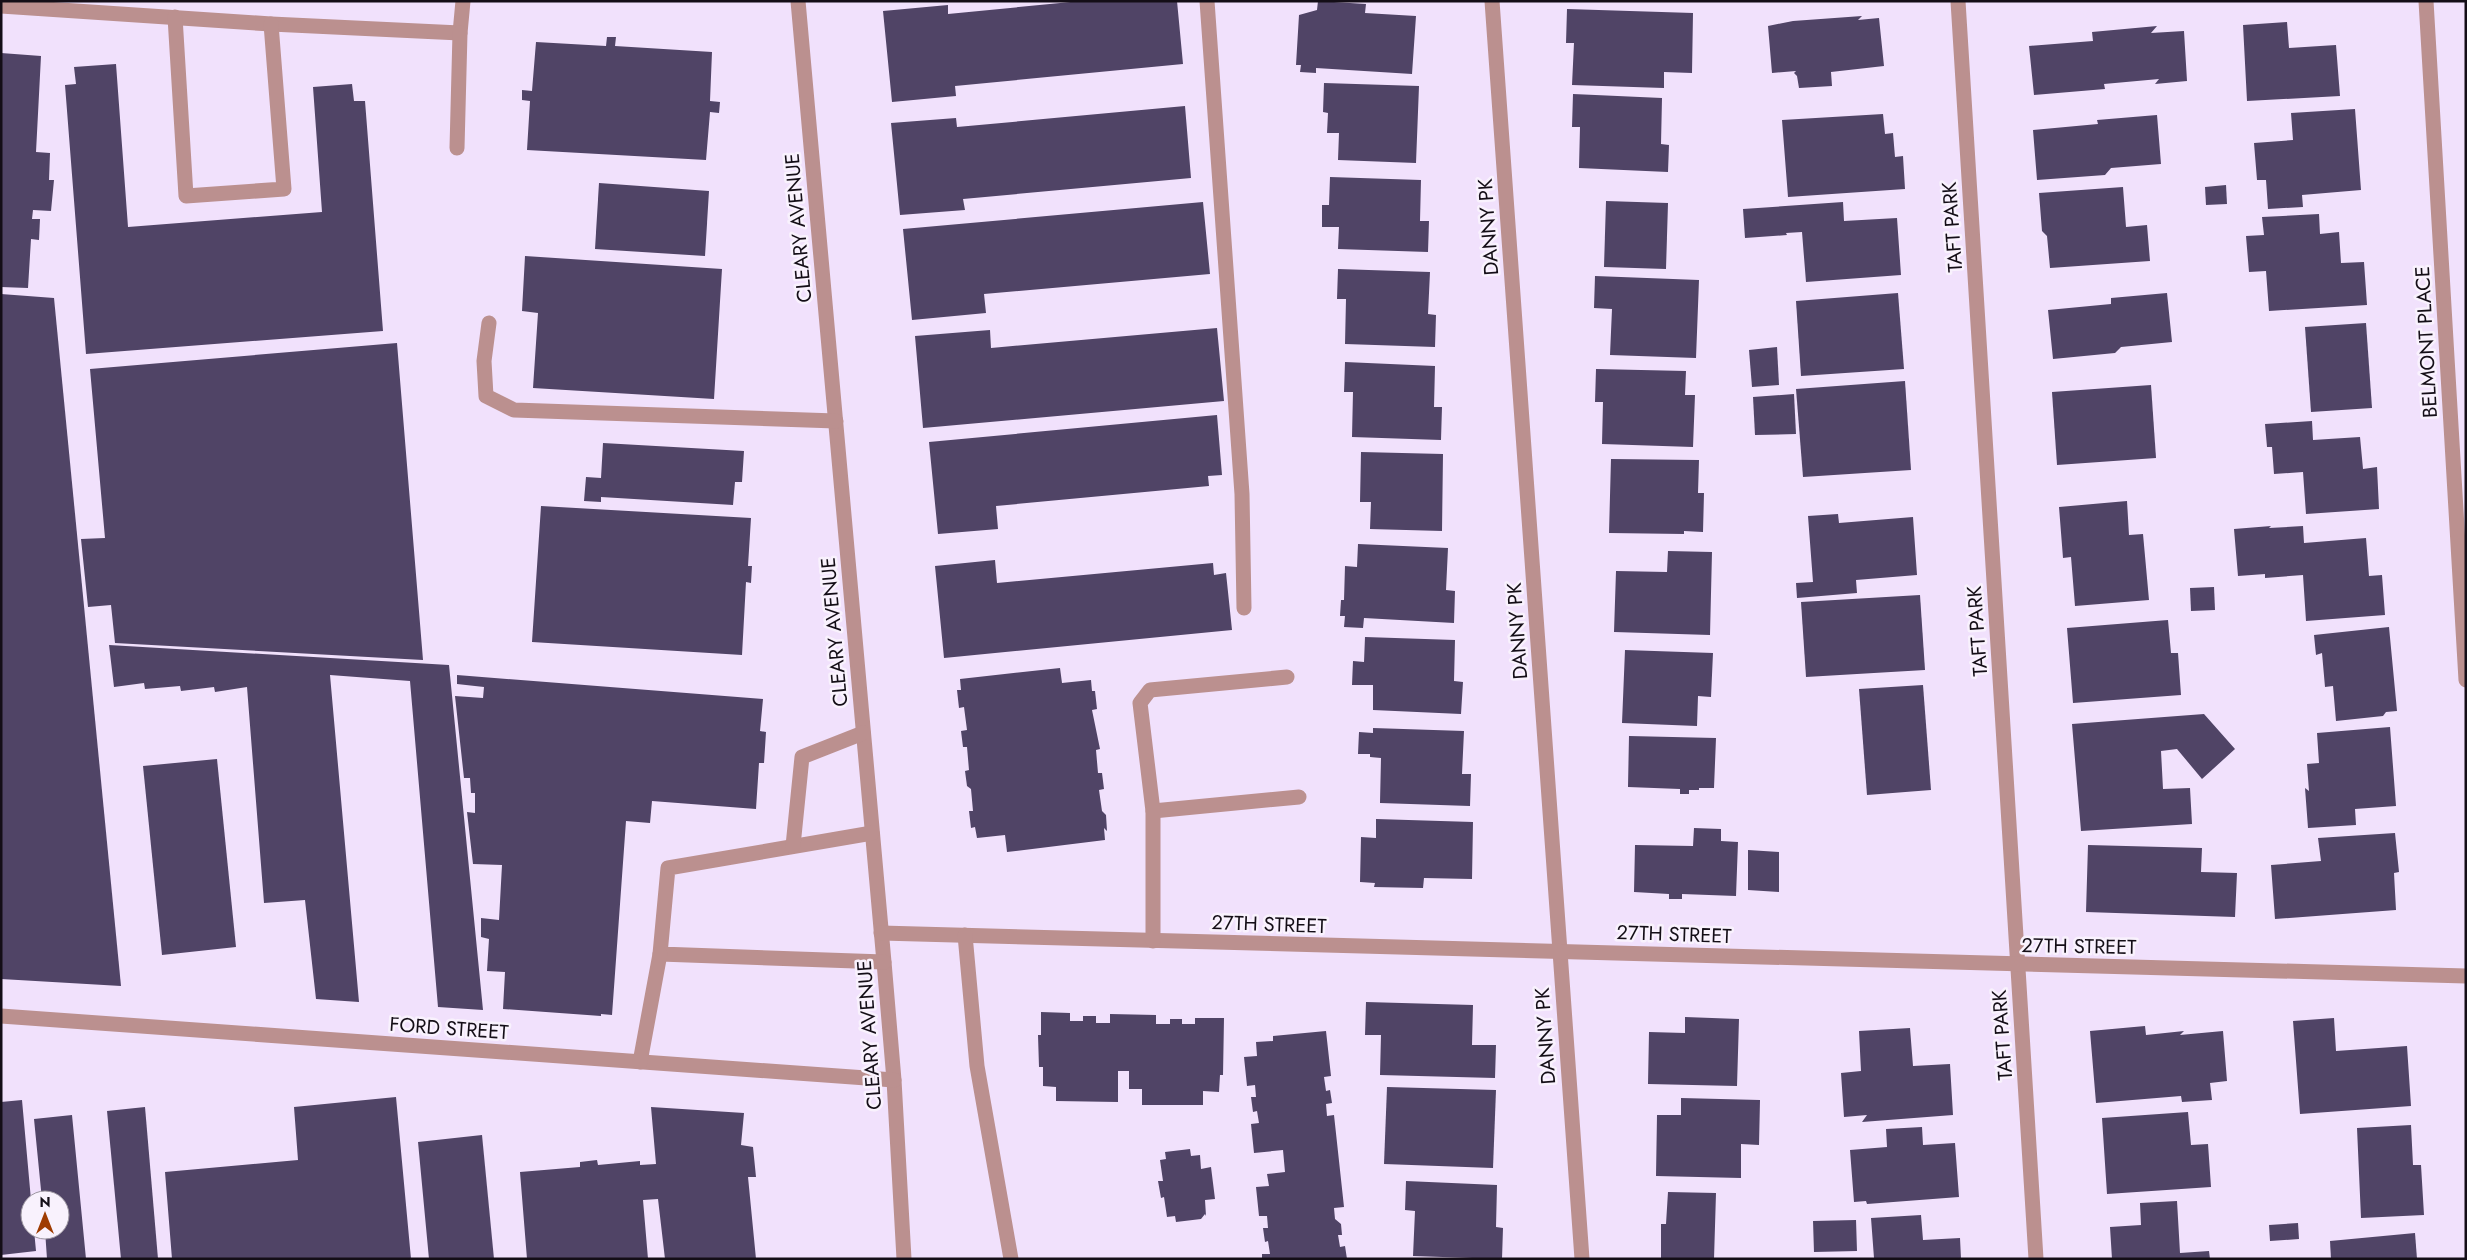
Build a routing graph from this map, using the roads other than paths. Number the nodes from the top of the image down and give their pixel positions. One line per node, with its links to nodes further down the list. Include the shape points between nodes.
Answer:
1 (463, 1): 10 (street)
2 (798, 1): 13 (street, CLEARY AVENUE)
3 (1207, 1): 14 (street, via 1242,494)
4 (1492, 1): 25 (street, DANNY PK)
5 (1958, 1): 28 (street, TAFT PARK)
6 (2426, 1): 16 (street, BELMONT PLACE)
7 (1, 6): 8 (street)
8 (175, 17): 9 (street); 9 (street, via 186,196 284,189)
9 (271, 24): 10 (street)
10 (460, 33): 11 (street)
11 (457, 148)
12 (489, 323): 13 (street, via 484,361 486,396 514,410)
13 (836, 421): 17 (street, CLEARY AVENUE)
14 (1244, 608)
15 (1287, 677): 19 (street, via 1150,690 1140,703)
16 (2466, 680)
17 (863, 733): 20 (street, CLEARY AVENUE); 21 (street, via 802,757)
18 (1299, 797): 19 (street)
19 (1153, 811): 24 (street)
20 (872, 833): 21 (street); 22 (street, CLEARY AVENUE)
21 (793, 846): 26 (street, via 668,868)
22 (881, 933): 23 (street, 27TH STREET); 27 (street, CLEARY AVENUE)
23 (964, 936): 24 (street, 27TH STREET); 34 (street, via 976,1066)
24 (1153, 940): 25 (street, 27TH STREET)
25 (1559, 951): 28 (street, 27TH STREET); 35 (street, DANNY PK)
26 (660, 954): 27 (street); 31 (street)
27 (884, 962): 32 (street, CLEARY AVENUE)
28 (2018, 964): 29 (street, 27TH STREET); 36 (street, TAFT PARK)
29 (2466, 976)
30 (1, 1016): 31 (street, FORD STREET)
31 (640, 1062): 32 (street, FORD STREET)
32 (894, 1080): 33 (street, CLEARY AVENUE)
33 (904, 1259)
34 (1011, 1259)
35 (1582, 1259)
36 (2036, 1259)

